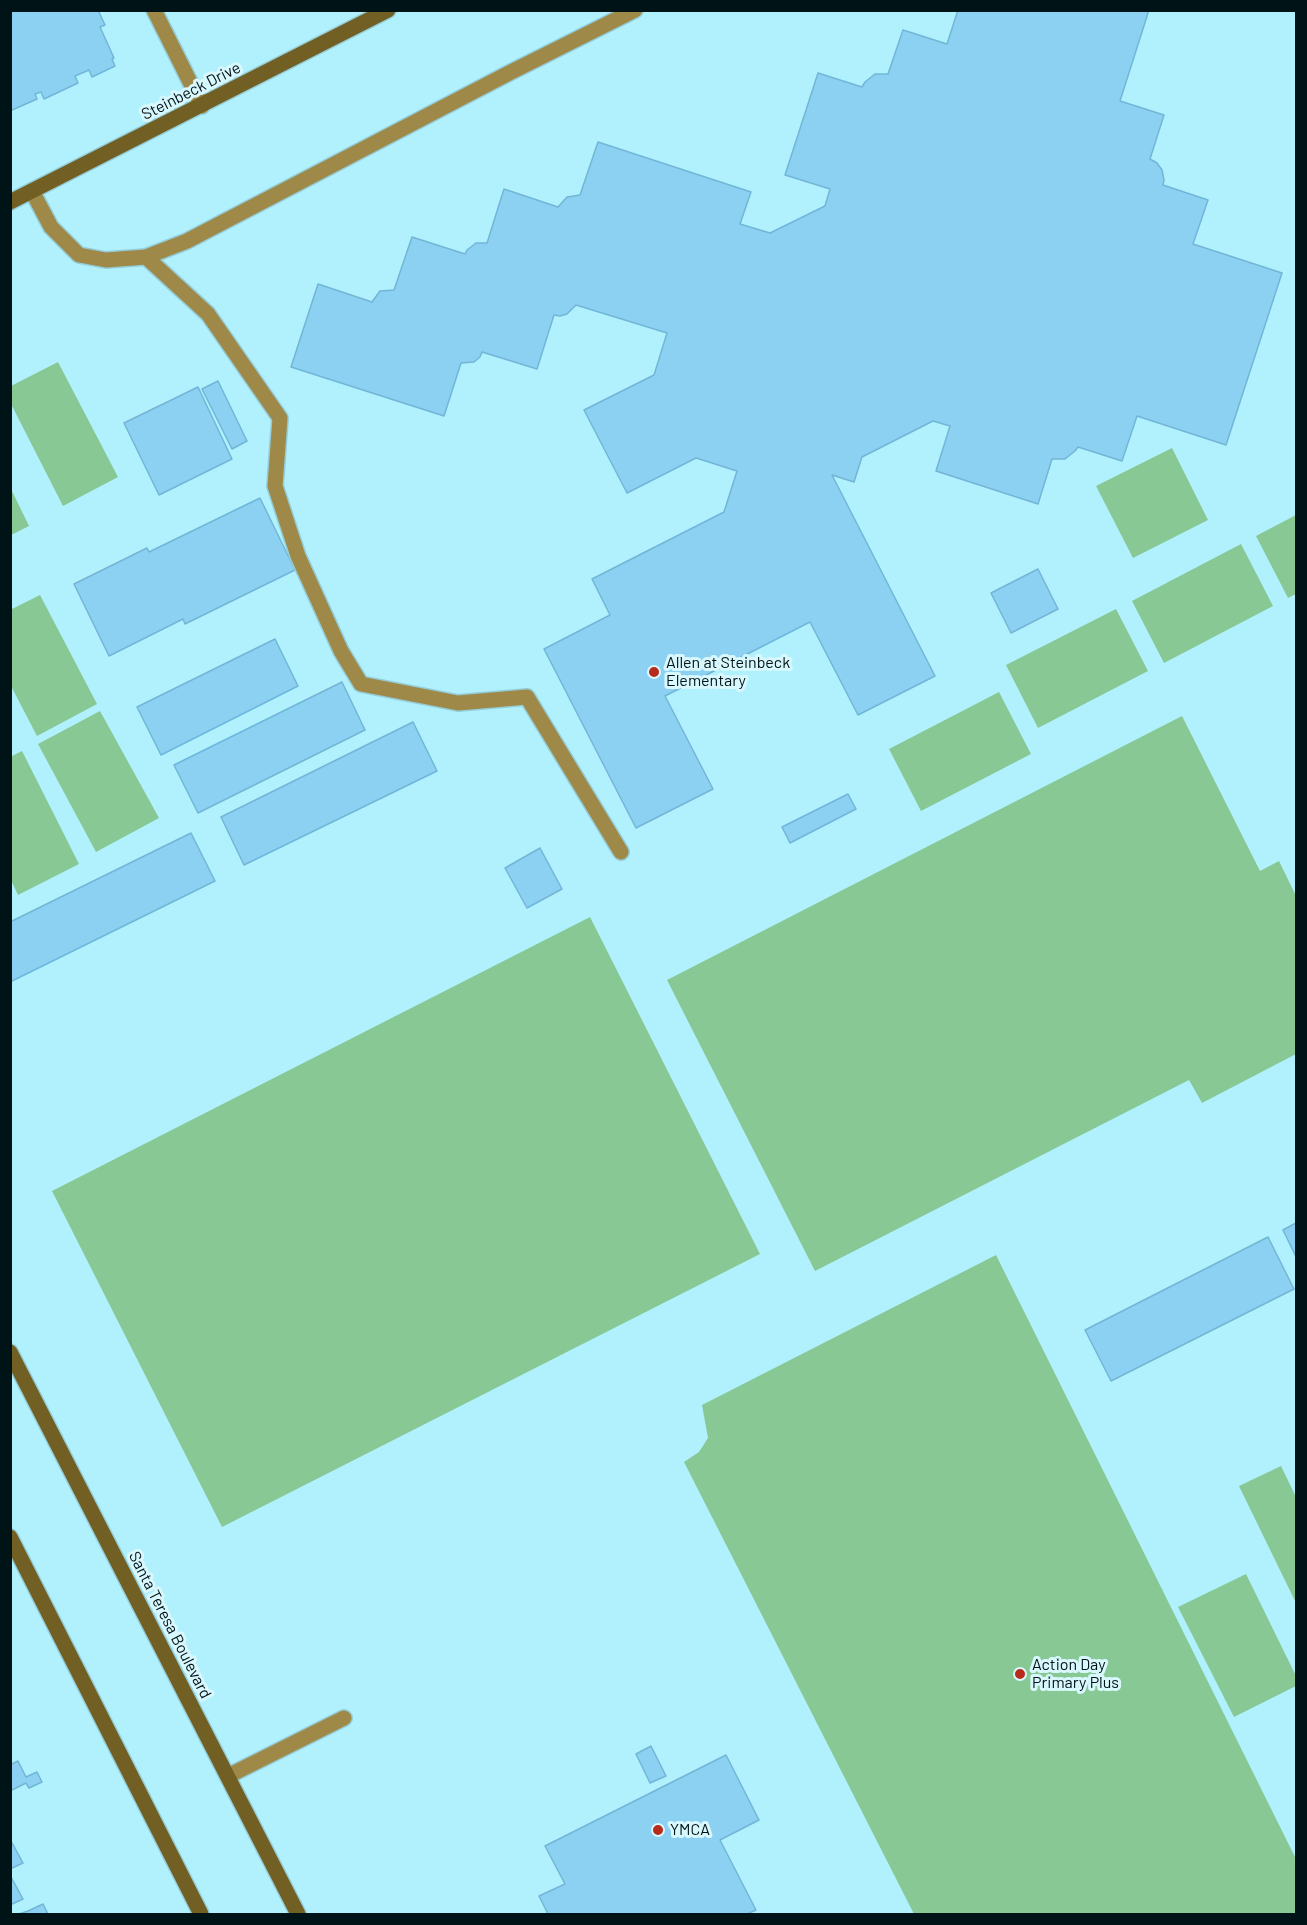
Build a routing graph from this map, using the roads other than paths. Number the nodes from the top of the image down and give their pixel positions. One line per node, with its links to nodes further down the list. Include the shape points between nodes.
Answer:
1 (154, 10): 4 (lane)
2 (388, 10): 4 (main road, Steinbeck Drive)
3 (635, 10): 7 (lane, via 187,241)
4 (201, 106): 5 (main road, Steinbeck Drive)
5 (32, 191): 6 (main road, Steinbeck Drive); 7 (lane, via 51,226 79,255 106,261)
6 (10, 202)
7 (146, 257): 8 (lane, via 208,314 280,418 274,486 298,556 341,651 361,684 458,703 527,697)
8 (621, 852)
9 (10, 1352): 12 (main road, Santa Teresa Boulevard)
10 (10, 1537): 13 (main road)
11 (344, 1718): 12 (lane)
12 (228, 1776): 14 (main road, Santa Teresa Boulevard)
13 (201, 1914)
14 (297, 1914)

